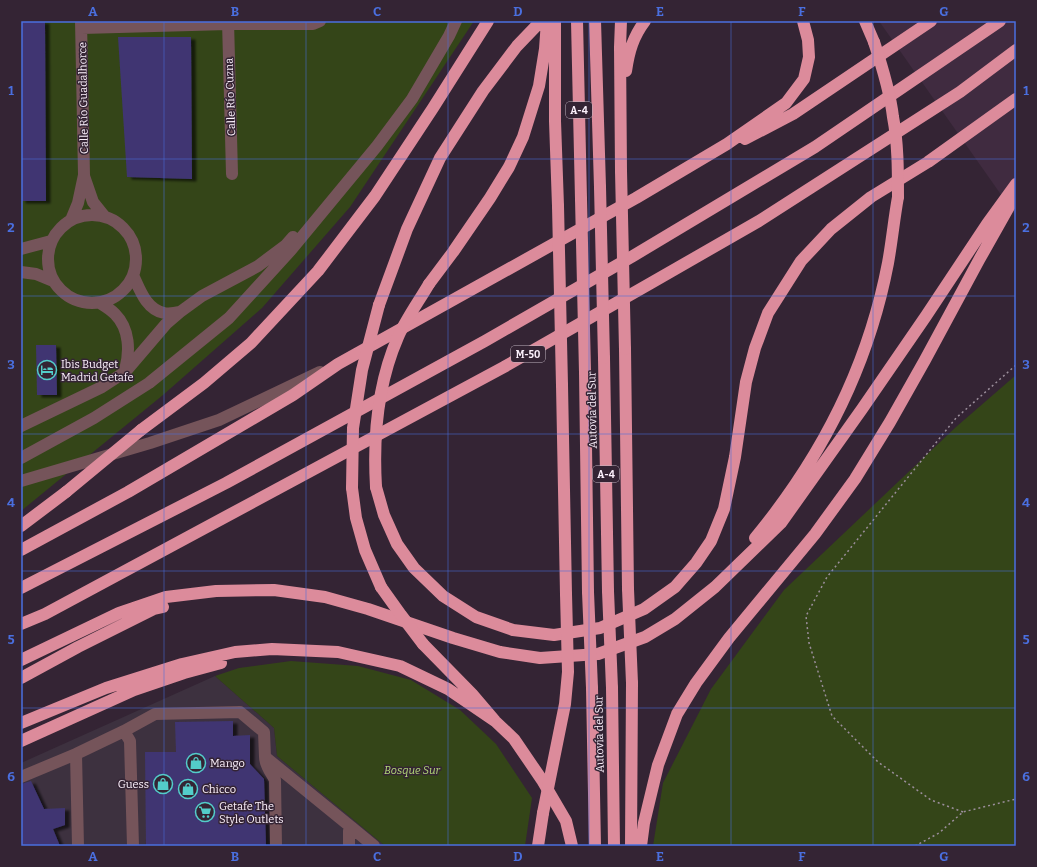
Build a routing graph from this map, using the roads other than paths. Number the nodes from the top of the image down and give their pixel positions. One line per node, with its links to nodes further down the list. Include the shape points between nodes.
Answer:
1 (320, 21): 15 (street, via 313,24)
2 (456, 21): 22 (street, via 412,99)
3 (488, 21): 40 (highway, bridge, via 375,196 318,271 251,343 204,383)
4 (540, 21): 49 (highway, bridge, via 517,46 483,91 440,158 407,229 379,305 362,370 353,428 352,488 356,518 365,550 381,587 422,644)
5 (547, 21): 18 (highway, bridge, via 539,86 522,137 509,167 490,198 429,284 398,336 384,377 375,427 376,487 384,515 397,544 414,568 443,596 476,617 513,630 554,635 600,628 644,609 675,587 711,541 724,508 736,457 746,382 755,348 768,313 801,261 831,229 872,197 928,162)
6 (554, 21): 62 (highway, bridge, via 568,672 559,740)
7 (577, 21): 64 (highway, Autovía del Sur / A-4, bridge)
8 (595, 21): 65 (highway, Autovía del Sur / A-4, bridge)
9 (621, 21): 19 (highway)
10 (645, 21): 19 (highway, via 634,38 628,56)
11 (803, 21): 25 (highway, via 809,57 804,79 786,103 727,144)
12 (865, 21): 42 (highway, bridge, via 886,79 894,117 898,158 898,197 879,302 852,384 806,469 772,517)
13 (931, 21): 25 (highway, via 793,114)
14 (1000, 21): 43 (highway, via 815,147 626,260 485,341 226,483)
15 (228, 23): 16 (street); 20 (street, Calle Río Cuzna)
16 (82, 25): 21 (street, Calle Río Guadalhorce)
17 (1016, 50): 45 (highway, M-50, via 934,109 759,220 651,283 504,367 45,614)
18 (1016, 99)
19 (621, 122): 66 (highway, bridge, via 628,589 632,683)
20 (232, 174)
21 (84, 175): 26 (street, Calle Río Guadalhorce, via 93,202); 27 (street, Calle Río Guadalhorce, via 78,203)
22 (348, 181): 34 (street, via 286,245 258,266 202,296); 38 (street, via 291,250 229,318 149,383 94,418)
23 (1016, 184): 42 (highway, via 862,409 780,523)
24 (1016, 195): 67 (highway, via 918,374 855,479 815,534 729,638 677,714 658,765)
25 (636, 198): 35 (highway)
26 (105, 217): 27 (street, via 94,215); 31 (street, via 116,222 131,240 136,264)
27 (71, 220): 28 (street, via 59,229)
28 (51, 241): 29 (street); 32 (street, via 48,269)
29 (21, 249)
30 (21, 272): 32 (street, via 36,274)
31 (133, 275): 33 (street, via 120,294); 34 (street, via 141,295 151,307 165,313)
32 (53, 281): 33 (street, via 72,299)
33 (100, 303): 36 (street, via 116,314 125,329 128,344)
34 (180, 312): 36 (street, via 166,324)
35 (338, 364): 39 (street, via 219,420); 41 (highway, via 293,395 149,480)
36 (125, 372): 37 (street, via 102,387)
37 (21, 426)
38 (21, 458)
39 (21, 481)
40 (21, 526)
41 (21, 550)
42 (715, 587): 44 (highway, via 675,619 645,636 598,654 540,658 500,652 325,597 274,590)
43 (21, 588)
44 (216, 591): 47 (highway, via 166,597 119,613); 48 (highway, via 154,609)
45 (21, 624)
46 (272, 649): 49 (highway, via 338,652 400,666 448,689); 50 (highway, via 235,652 182,664 106,688); 52 (highway, via 184,673 134,690)
47 (21, 660)
48 (21, 678)
49 (496, 721): 63 (highway, via 514,739 542,780 566,821)
50 (21, 723)
51 (124, 731): 53 (street); 54 (street, via 154,714 240,712 264,732); 58 (street, via 130,741)
52 (21, 741)
53 (76, 754): 55 (street); 57 (street)
54 (265, 757): 56 (street); 59 (street, via 265,764 275,780)
55 (21, 777)
56 (351, 827): 60 (street); 61 (street)
57 (78, 846)
58 (133, 846)
59 (276, 846)
60 (349, 846)
61 (374, 846)
62 (538, 846)
63 (572, 846)
64 (595, 846)
65 (614, 846)
66 (631, 846)
67 (641, 846)

